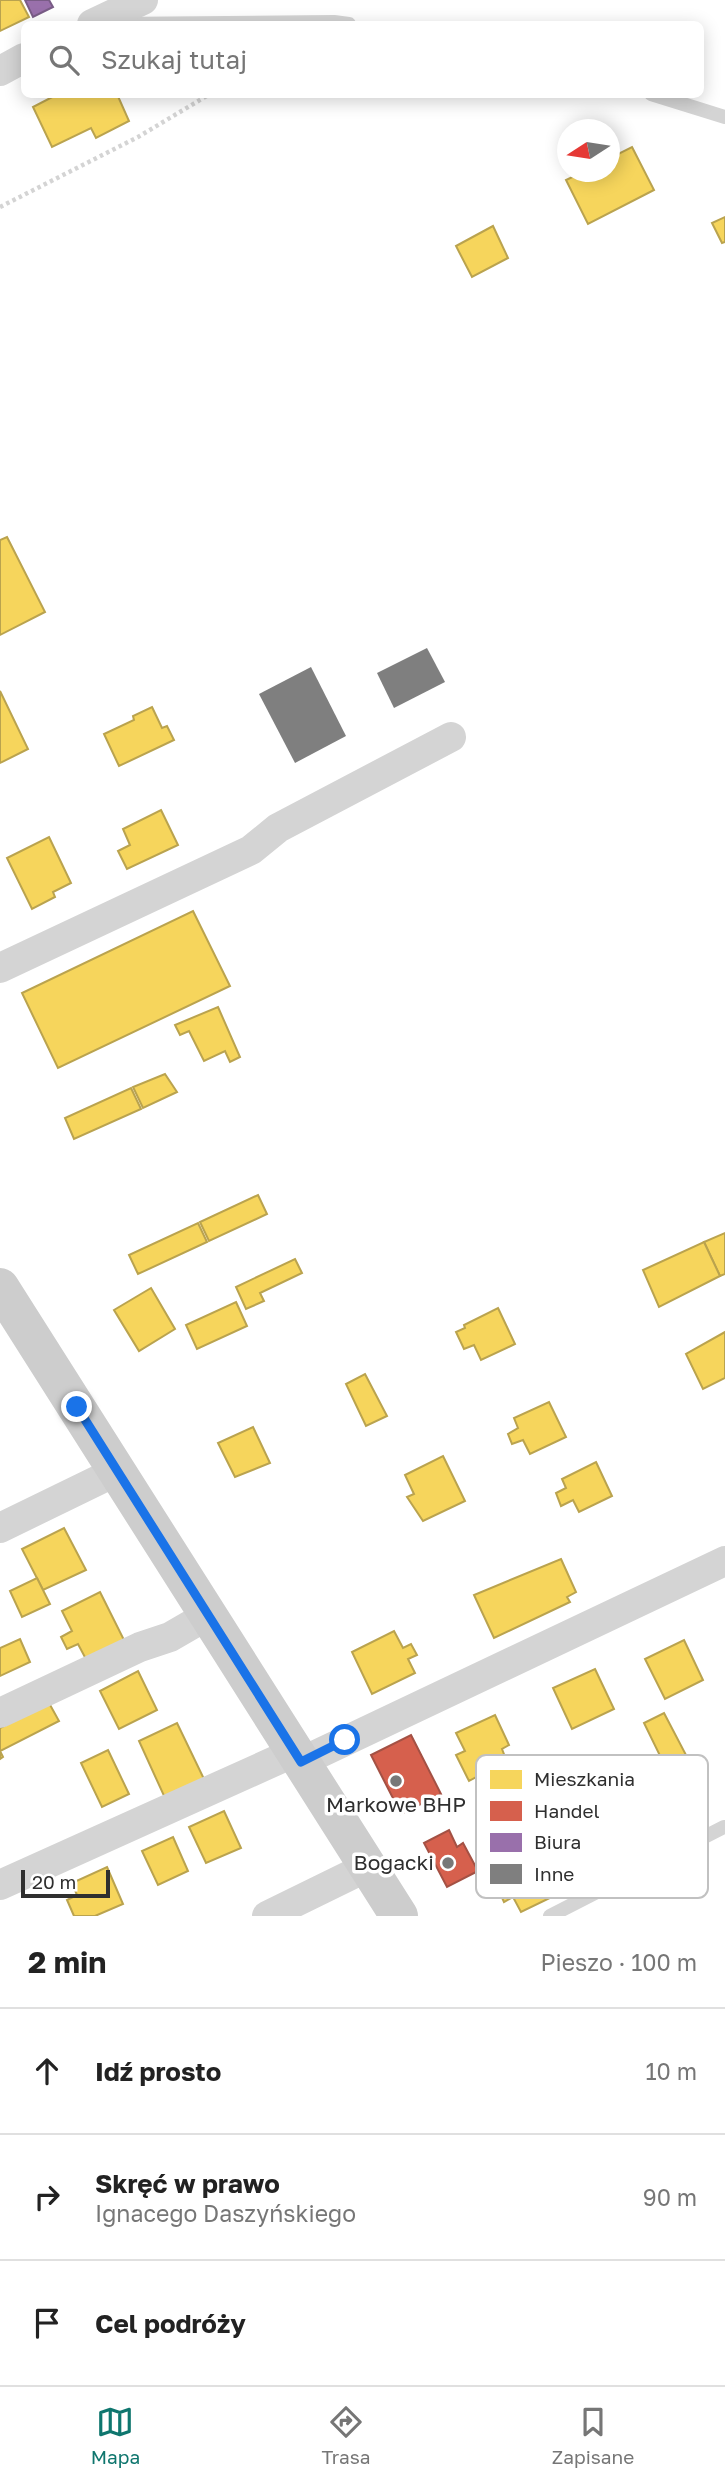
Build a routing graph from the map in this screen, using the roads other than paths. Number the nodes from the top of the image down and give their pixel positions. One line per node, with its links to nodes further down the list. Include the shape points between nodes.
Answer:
1 (143, 0): 2 (street)
2 (106, 16): 3 (lane)
3 (296, 21)
4 (21, 60): 5 (street)
5 (0, 71)
6 (664, 98): 7 (lane)
7 (725, 117)
8 (451, 737): 9 (street, via 278,828 251,850)
9 (0, 968)
10 (0, 1287): 11 (main road)
11 (117, 1471): 12 (street); 14 (main road)
12 (0, 1528)
13 (725, 1562): 16 (street)
14 (208, 1615): 15 (street, via 170,1637); 16 (main road)
15 (0, 1713)
16 (298, 1757): 19 (main road); 20 (street)
17 (724, 1827): 18 (lane)
18 (708, 1835)
19 (367, 1867): 22 (street); 23 (main road)
20 (0, 1885)
21 (585, 1898): 24 (lane)
22 (267, 1916)
23 (398, 1916)
24 (550, 1916)

